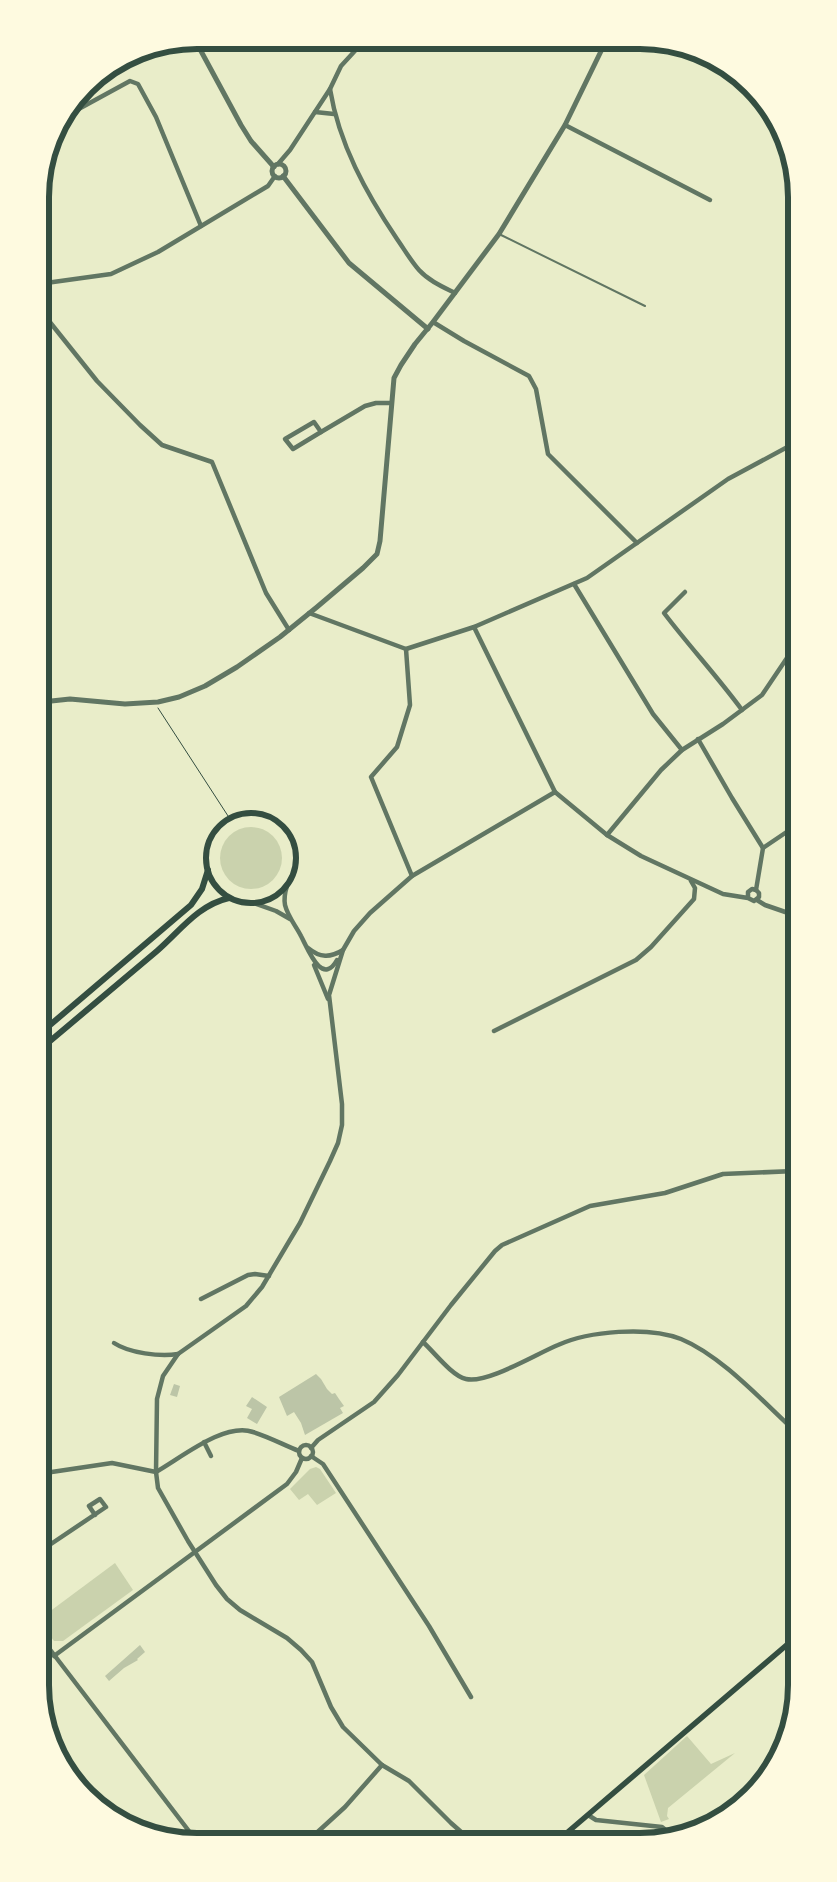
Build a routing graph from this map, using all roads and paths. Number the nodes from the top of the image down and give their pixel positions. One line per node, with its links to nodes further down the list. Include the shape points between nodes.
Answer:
1 (200, 49): 9 (street, via 241,125)
2 (357, 49): 4 (street, via 341,66)
3 (602, 49): 8 (street)
4 (330, 89): 6 (street); 7 (street)
5 (77, 110): 13 (street, via 130,82 138,84 156,117)
6 (315, 112): 7 (street); 9 (street)
7 (334, 114): 16 (street, via 356,172 380,214 419,270 430,280)
8 (565, 125): 12 (street); 14 (street)
9 (276, 166): 10 (street); 11 (street, via 285,168)
10 (275, 176): 11 (street); 13 (street, via 268,186)
11 (283, 176): 20 (street, via 349,263)
12 (710, 200)
13 (201, 226): 15 (street, via 158,252 111,274)
14 (500, 234): 16 (street); 17 (lane)
15 (49, 283)
16 (455, 293): 19 (street)
17 (644, 306)
18 (49, 321): 29 (street, via 97,380 162,445 212,462 266,593)
19 (433, 322): 20 (street); 24 (street, via 529,376 536,389 548,454)
20 (428, 329): 21 (street, via 394,378)
21 (391, 403): 22 (street, via 376,402 365,406); 27 (street, via 377,554)
22 (321, 432): 22 (street, via 314,422 285,438 294,449)
23 (788, 446): 24 (street, via 728,479)
24 (637, 543): 25 (street)
25 (574, 584): 28 (street); 36 (street, via 625,670)
26 (684, 592): 34 (street, via 664,613)
27 (309, 613): 29 (street); 30 (street)
28 (474, 627): 30 (street); 37 (street)
29 (289, 630): 33 (street, via 205,686 179,697)
30 (406, 649): 43 (street, via 410,705 397,747 371,777)
31 (788, 656): 34 (street, via 762,695)
32 (49, 701): 33 (street)
33 (154, 702): 38 (path)
34 (742, 710): 35 (street)
35 (698, 739): 36 (street); 41 (street)
36 (682, 750): 40 (street, via 661,770)
37 (555, 792): 40 (street); 43 (street)
38 (230, 819): 42 (main road, via 220,826 211,841); 45 (main road, via 256,814 281,824 295,847 294,874)
39 (788, 831): 41 (street)
40 (607, 835): 44 (street, via 641,856)
41 (763, 848): 46 (street)
42 (208, 870): 47 (main road, via 220,890); 57 (main road, via 191,905)
43 (412, 876): 54 (street, via 370,913)
44 (691, 879): 48 (street, via 723,894); 58 (street, via 695,888 694,898 636,960)
45 (287, 886): 50 (main road, via 266,901); 52 (street, via 285,904)
46 (756, 890): 48 (street, via 748,892); 49 (street, via 759,893)
47 (230, 898): 50 (main road); 59 (main road, via 215,901 205,908)
48 (748, 898): 49 (street)
49 (757, 900): 51 (street)
50 (254, 903): 52 (street)
51 (788, 913)
52 (291, 920): 53 (street)
53 (307, 947): 54 (street, via 323,956 333,956); 55 (street)
54 (343, 950): 55 (street, via 335,964 324,970); 56 (street)
55 (310, 956): 56 (street)
56 (329, 1003): 61 (street, via 342,1092 342,1125 330,1161 300,1223)
57 (49, 1026)
58 (494, 1031)
59 (49, 1042)
60 (788, 1171): 63 (street, via 723,1174 665,1193 590,1206 502,1245)
61 (269, 1276): 62 (street, via 248,1275); 65 (street, via 246,1306)
62 (201, 1300)
63 (423, 1342): 66 (street, via 456,1374 474,1380 585,1336 612,1332 662,1334 696,1346 726,1368); 68 (street, via 374,1402)
64 (114, 1343): 65 (street, via 122,1348 160,1356)
65 (178, 1354): 74 (street, via 163,1376 157,1398)
66 (788, 1425)
67 (204, 1442): 69 (street, via 232,1431 251,1431); 70 (street); 74 (street)
68 (311, 1448): 69 (street, via 304,1446); 71 (street)
69 (300, 1450): 72 (street)
70 (211, 1456)
71 (311, 1456): 72 (street); 80 (street, via 323,1464 429,1626)
72 (302, 1458): 79 (street, via 287,1484)
73 (49, 1472): 74 (street, via 112,1463)
74 (156, 1472): 81 (street, via 158,1488 227,1599 301,1650 312,1662 343,1727)
75 (95, 1514): 76 (street)
76 (49, 1545)
77 (788, 1644): 82 (main road)
78 (49, 1649): 79 (street)
79 (54, 1656): 84 (street)
80 (471, 1697)
81 (384, 1767): 85 (street); 86 (street, via 409,1782)
82 (588, 1815): 83 (street, via 596,1820 662,1827); 87 (main road)
83 (666, 1831)
84 (190, 1833)
85 (317, 1833)
86 (463, 1833)
87 (567, 1833)

